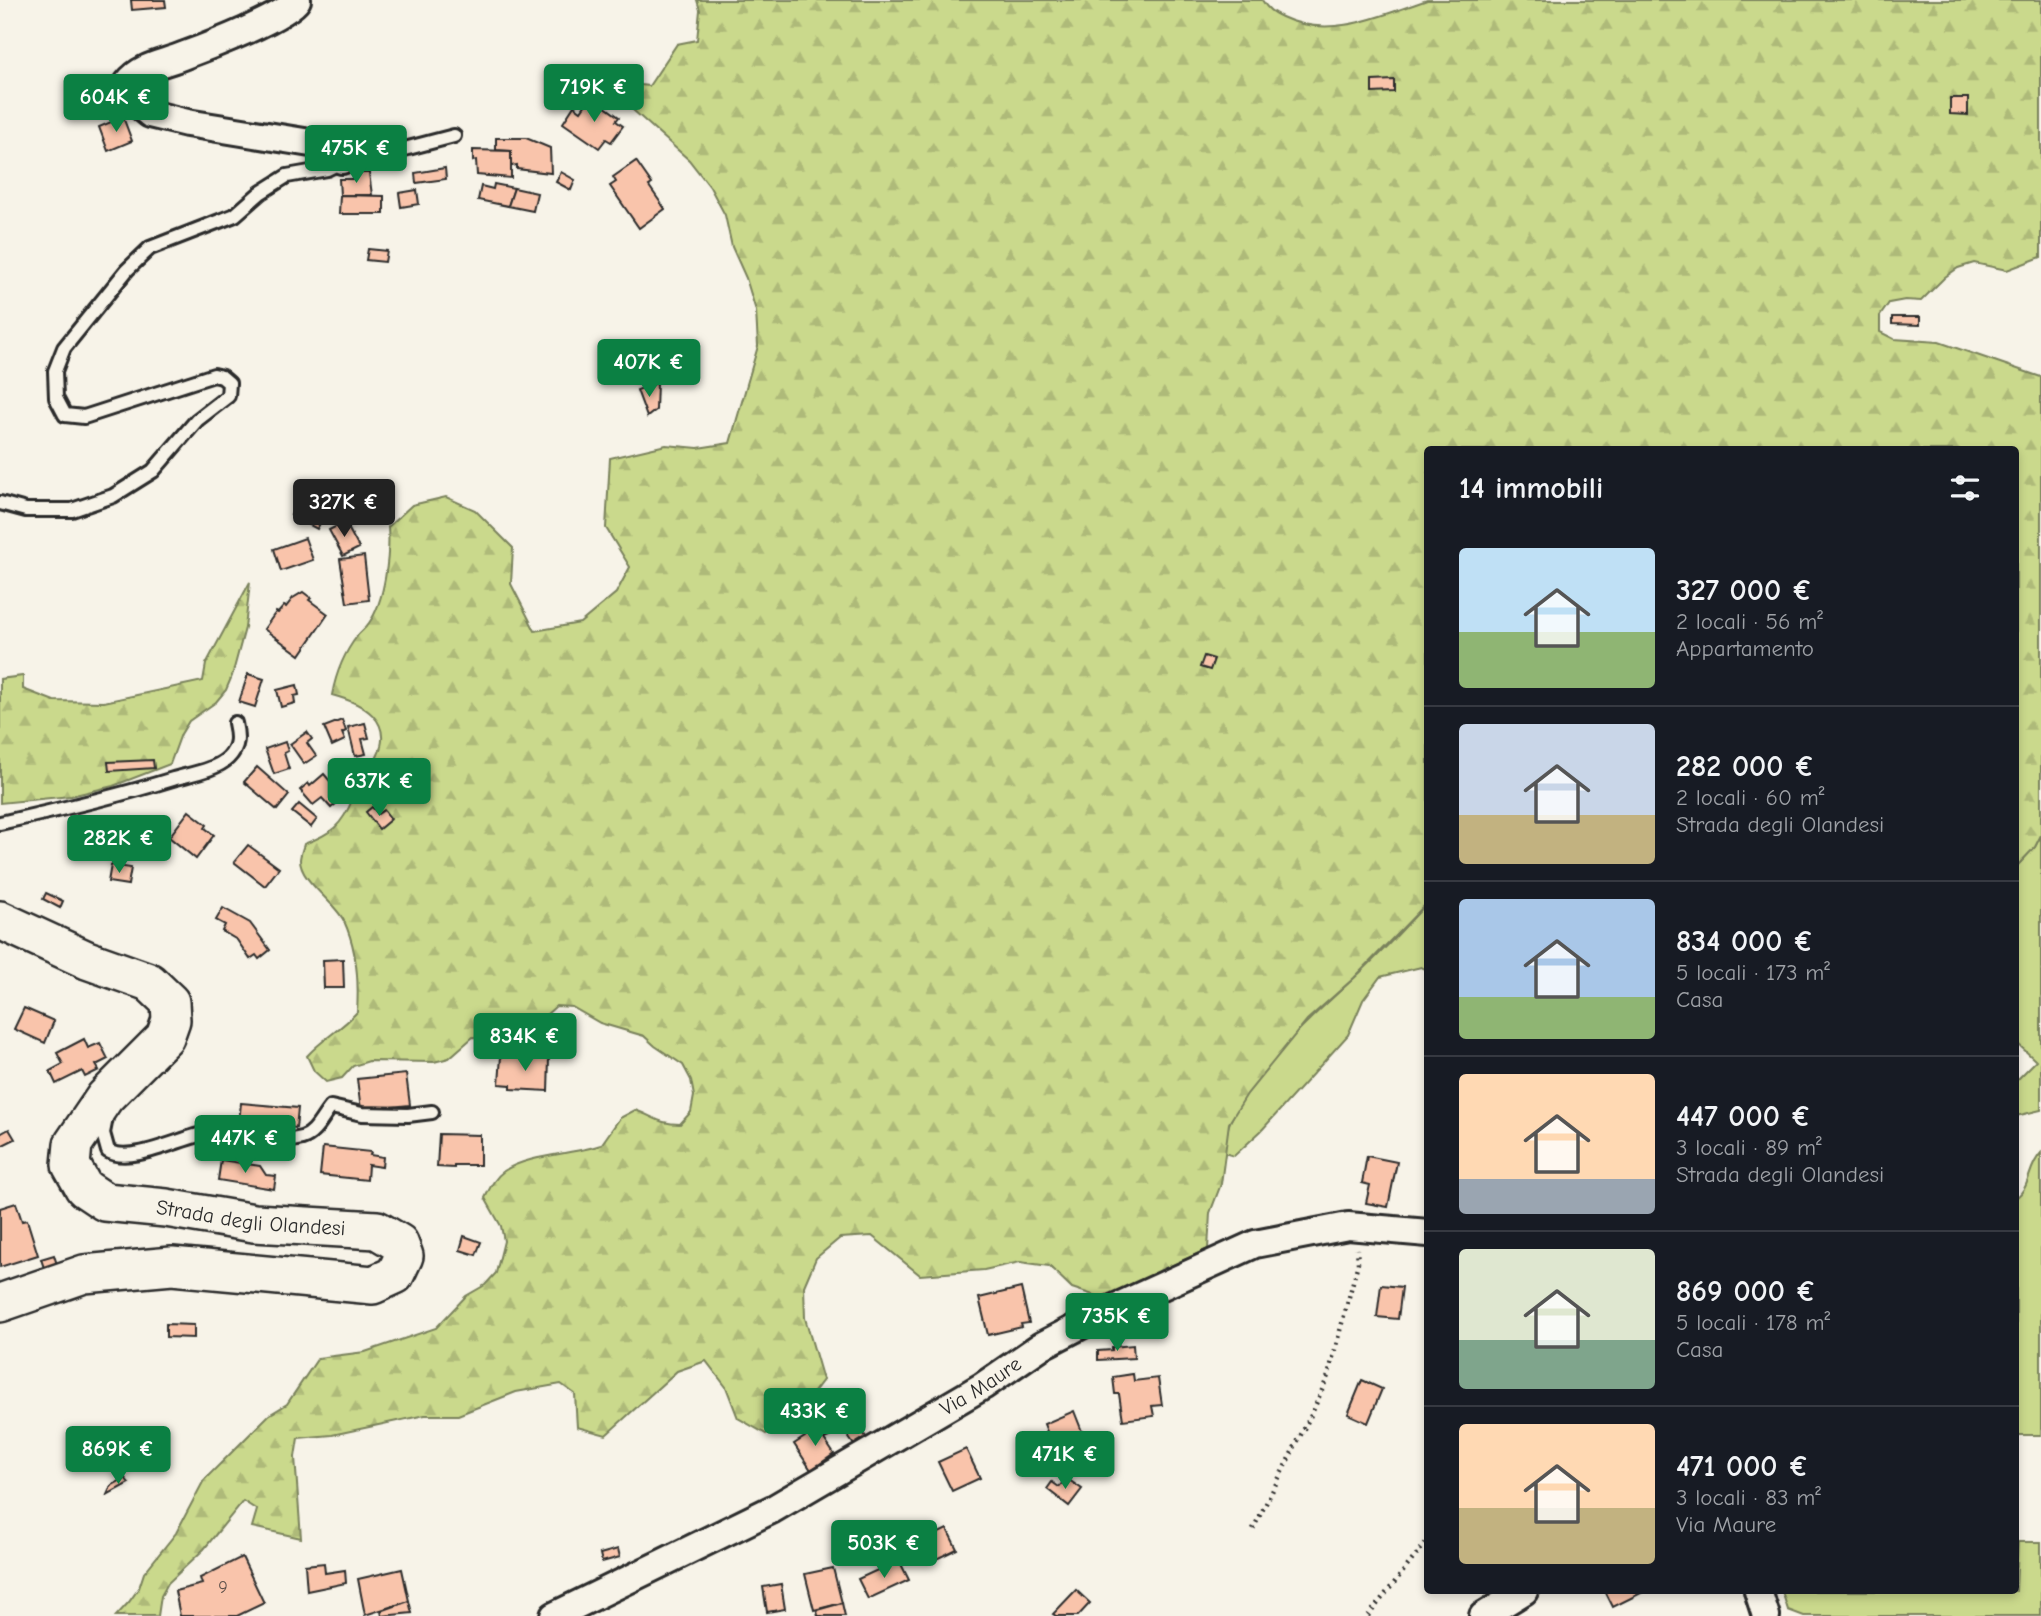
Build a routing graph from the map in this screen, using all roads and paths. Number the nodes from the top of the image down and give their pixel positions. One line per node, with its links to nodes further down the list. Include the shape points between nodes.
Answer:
1 (297, 0): 3 (street, via 294,6 254,26 137,72 128,83 132,99 150,114 175,120 329,146 338,150)
2 (454, 136): 3 (lane)
3 (342, 160): 4 (lane, via 327,169 288,176 236,215 150,248 64,348 55,371 56,398 65,415 85,417 214,375 229,383 225,400 197,420 153,471 113,496 72,510 26,510)
4 (0, 503)
5 (235, 723): 6 (lane, via 235,748 227,759 203,770 101,801)
6 (0, 823)
7 (0, 920): 8 (main road, Strada degli Olandesi, via 87,960 149,982 170,1002 166,1037)
8 (105, 1097): 9 (lane, via 103,1133 108,1151 115,1156 215,1131 301,1138 313,1132 331,1107 362,1114); 12 (main road, Strada degli Olandesi, via 73,1144 71,1165 84,1188 105,1202 254,1223 377,1230 399,1243 404,1256 395,1275 373,1285 172,1266 84,1274)
9 (432, 1112)
10 (1348, 1226): 11 (street, Via Maure); 13 (path, via 1356,1240 1358,1263 1328,1376); 17 (street, Via Maure, via 1255,1244 1116,1307 1041,1346 773,1510)
11 (1424, 1233)
12 (0, 1303)
13 (1253, 1529)
14 (1424, 1545): 18 (path)
15 (1519, 1594): 19 (street)
16 (1759, 1594): 20 (street)
17 (554, 1616)
18 (1368, 1616)
19 (1483, 1616)
20 (1766, 1616)

